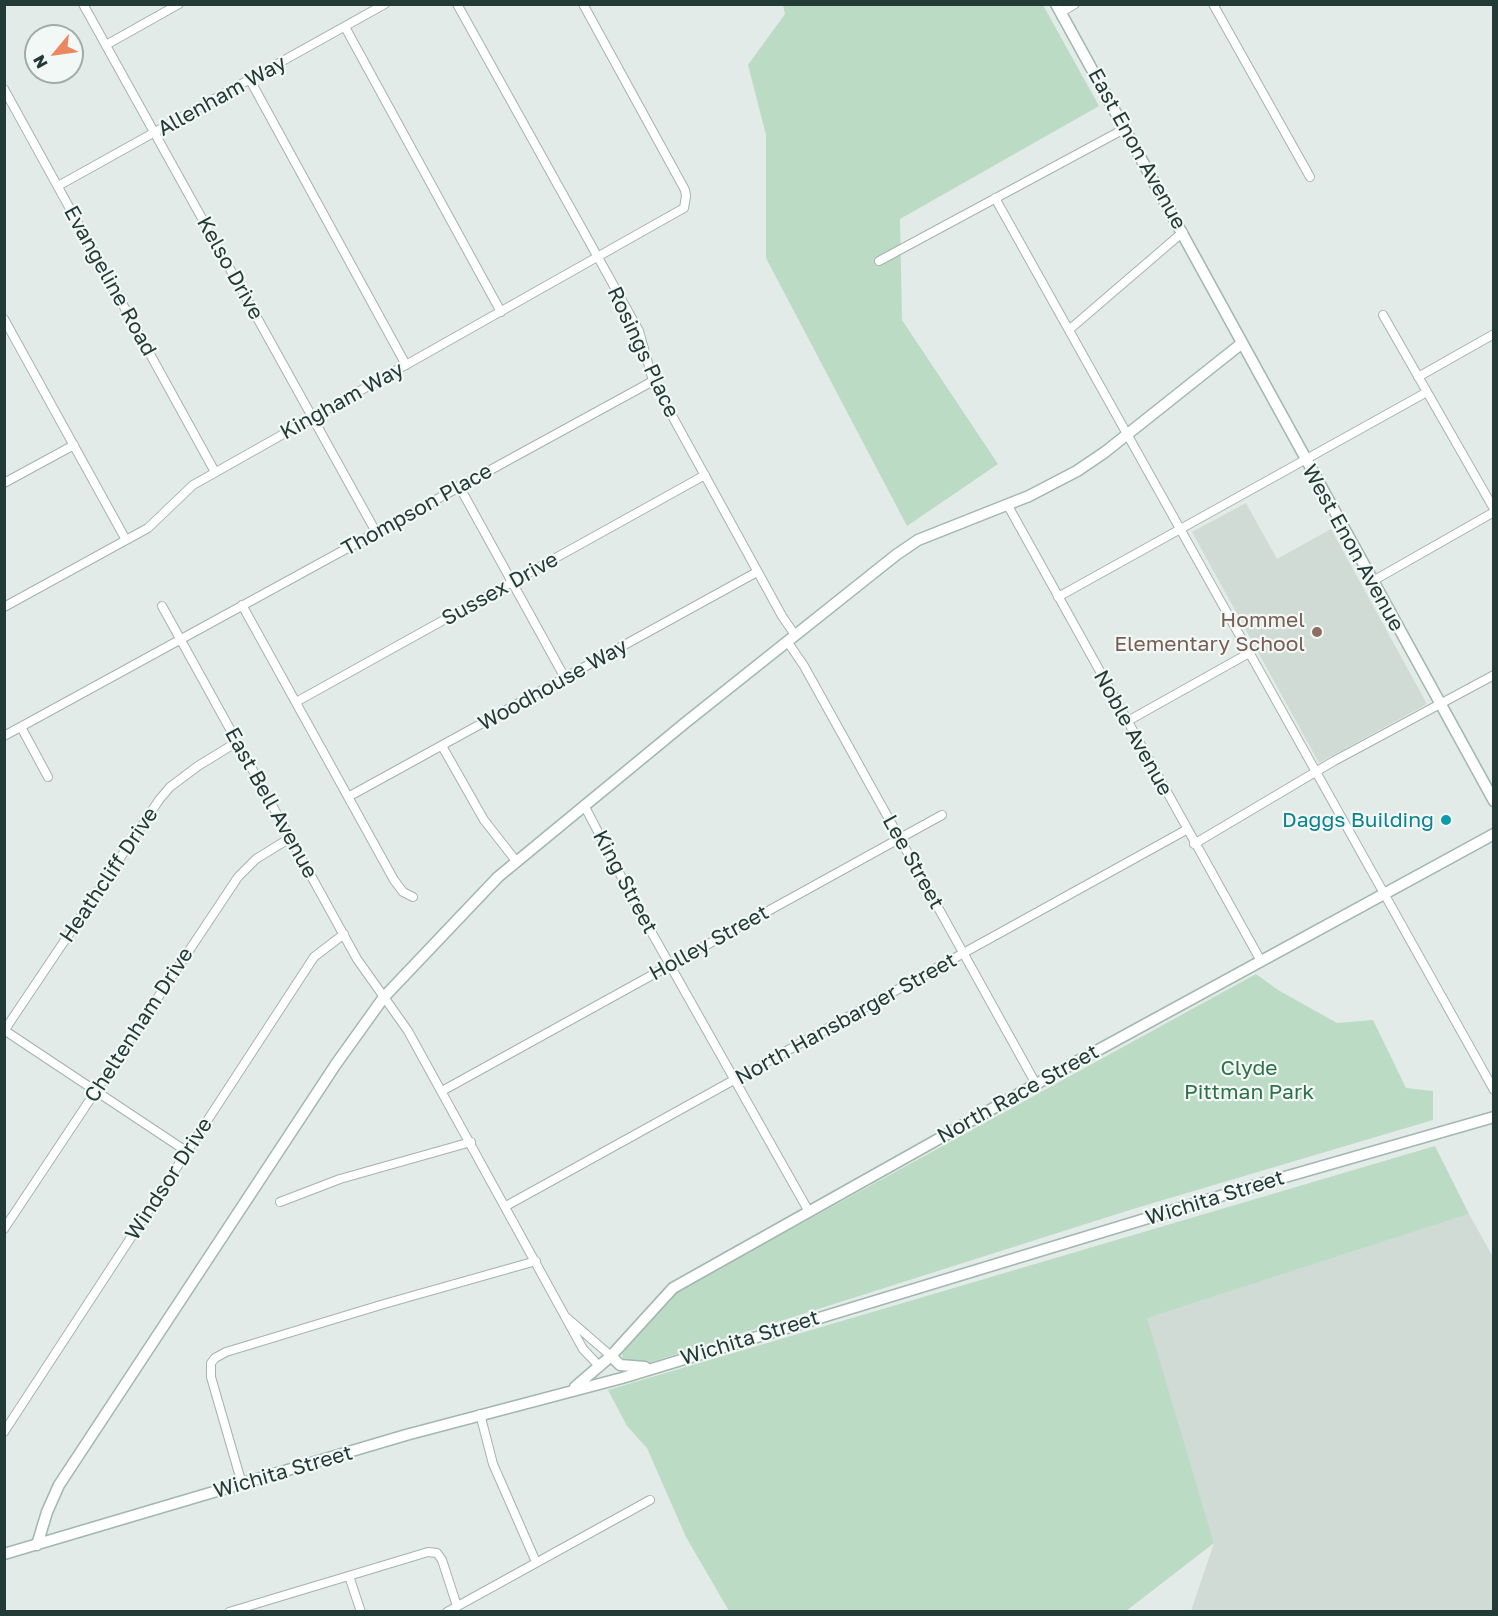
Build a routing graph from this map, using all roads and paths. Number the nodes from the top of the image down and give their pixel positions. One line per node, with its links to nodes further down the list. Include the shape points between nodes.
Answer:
1 (83, 4): 10 (street, Kelso Drive)
2 (179, 4): 10 (street)
3 (385, 4): 9 (street, Allenham Way)
4 (457, 4): 19 (street, Rosings Place)
5 (583, 4): 19 (street, Kingham Way, via 685,190 686,203 679,212)
6 (1075, 4): 8 (street)
7 (1213, 4): 15 (street)
8 (1058, 9): 13 (street, East Enon Avenue)
9 (345, 27): 11 (street, Allenham Way); 22 (street)
10 (106, 45): 14 (street, Kelso Drive)
11 (250, 80): 14 (street, Allenham Way); 28 (street)
12 (4, 89): 16 (street, Evangeline Road)
13 (1126, 128): 17 (street); 18 (street, East Enon Avenue)
14 (154, 133): 16 (street, Allenham Way); 32 (street, Kelso Drive)
15 (1310, 177)
16 (58, 186): 36 (street, Evangeline Road)
17 (995, 198): 20 (street); 25 (street)
18 (1183, 231): 21 (street, East Enon Avenue); 25 (street)
19 (598, 258): 22 (street, Kingham Way); 30 (street, Rosings Place, via 639,331)
20 (879, 261)
21 (1216, 295): 27 (street, West Enon Avenue)
22 (501, 312): 28 (street, Kingham Way)
23 (1383, 315): 29 (street)
24 (4, 319): 34 (street)
25 (1070, 329): 33 (street)
26 (1494, 334): 29 (street)
27 (1241, 344): 33 (street); 35 (street, West Enon Avenue)
28 (406, 365): 32 (street, Kingham Way)
29 (1418, 376): 31 (street)
30 (653, 381): 37 (street, Rosings Place); 39 (street, Thompson Place)
31 (1426, 392): 35 (street); 41 (street)
32 (313, 417): 36 (street, Kingham Way); 43 (street, Kelso Drive)
33 (1127, 434): 40 (street, via 1077,471); 42 (street)
34 (74, 445): 38 (street); 44 (street)
35 (1304, 459): 42 (street); 47 (street, West Enon Avenue)
36 (215, 472): 44 (street, Kingham Way, via 182,492 157,521)
37 (705, 475): 45 (street, Rosings Place); 46 (street, Sussex Drive)
38 (4, 483)
39 (459, 486): 43 (street, Thompson Place); 46 (street)
40 (1006, 504): 48 (street, Noble Avenue); 52 (street, via 918,540)
41 (1494, 511): 47 (street)
42 (1181, 528): 48 (street); 54 (street)
43 (376, 532): 49 (street, Thompson Place)
44 (126, 540): 51 (street, Kingham Way)
45 (758, 572): 52 (street, Rosings Place); 56 (street, Woodhouse Way)
46 (512, 582): 56 (street); 57 (street, Sussex Drive)
47 (1371, 582): 58 (street, West Enon Avenue)
48 (1058, 597): 59 (street, Noble Avenue)
49 (242, 605): 53 (street, Thompson Place); 57 (street)
50 (162, 606): 53 (street, East Bell Avenue)
51 (4, 607)
52 (791, 638): 68 (street); 73 (street, Lee Street)
53 (180, 639): 60 (street, Thompson Place); 62 (street, East Bell Avenue)
54 (1251, 652): 59 (street); 64 (street)
55 (1494, 675): 58 (street)
56 (565, 678): 63 (street, Woodhouse Way)
57 (296, 702): 66 (street)
58 (1440, 705): 64 (street); 67 (street, West Enon Avenue)
59 (1126, 722): 70 (street, Noble Avenue)
60 (21, 727): 61 (street, Thompson Place); 65 (street)
61 (4, 736)
62 (237, 742): 72 (street, East Bell Avenue); 83 (street, Heathcliff Drive, via 198,766 159,800)
63 (442, 746): 66 (street, Woodhouse Way); 75 (street, via 484,820)
64 (1317, 771): 74 (street); 76 (street)
65 (48, 777)
66 (348, 797): 77 (street, via 394,880)
67 (1494, 801)
68 (584, 805): 75 (street); 81 (street, King Street)
69 (942, 815): 73 (street, Holley Street)
70 (1186, 830): 74 (street, Noble Avenue); 79 (street, North Hansbarger Street)
71 (1494, 834): 76 (street, North Race Street)
72 (290, 838): 78 (street, East Bell Avenue); 88 (street, Cheltenham Drive, via 256,859 238,877)
73 (900, 838): 79 (street, Lee Street); 81 (street, Holley Street)
74 (1194, 844): 80 (street, Noble Avenue)
75 (516, 861): 82 (street, via 437,938)
76 (1383, 893): 80 (street, North Race Street); 87 (street)
77 (413, 897)
78 (344, 934): 82 (street, East Bell Avenue); 91 (street, Windsor Drive, via 314,957)
79 (964, 954): 84 (street, North Hansbarger Street); 85 (street, Lee Street)
80 (1261, 961): 85 (street, North Race Street)
81 (669, 964): 84 (street, King Street); 86 (street, Holley Street)
82 (384, 997): 86 (street, East Bell Avenue); 107 (street, via 59,1485)
83 (5, 1031): 88 (street)
84 (735, 1080): 93 (street, North Hansbarger Street); 94 (street, King Street)
85 (1036, 1084): 94 (street, North Race Street)
86 (442, 1090): 90 (street, East Bell Avenue)
87 (1494, 1090)
88 (96, 1092): 91 (street); 95 (street, Cheltenham Drive)
89 (1494, 1117): 100 (street, Wichita Street)
90 (471, 1142): 92 (street, via 340,1179); 93 (street, East Bell Avenue)
91 (186, 1151): 104 (street, Windsor Drive)
92 (280, 1202)
93 (506, 1206): 96 (street, East Bell Avenue)
94 (808, 1210): 98 (street, North Race Street, via 673,1288)
95 (4, 1229)
96 (536, 1262): 97 (street, East Bell Avenue); 105 (street, via 384,1304 215,1358 211,1363 212,1377)
97 (565, 1317): 98 (street); 99 (street, East Bell Avenue, via 583,1349)
98 (611, 1356): 99 (street, North Race Street); 100 (street, via 620,1365)
99 (600, 1367): 101 (street); 102 (street, North Race Street)
100 (655, 1367): 101 (street, Wichita Street)
101 (622, 1378): 102 (street, Wichita Street)
102 (571, 1391): 103 (street, Wichita Street)
103 (480, 1414): 105 (street, Wichita Street); 109 (street, via 493,1464)
104 (4, 1432)
105 (242, 1484): 107 (street, Wichita Street)
106 (650, 1500): 109 (street)
107 (37, 1545): 108 (street, Wichita Street)
108 (4, 1554)
109 (536, 1562): 111 (street)
110 (349, 1575): 111 (street, via 428,1552 437,1553); 112 (street); 114 (street)
111 (457, 1606): 115 (street)
112 (258, 1607): 113 (street)
113 (229, 1611)
114 (361, 1611)
115 (447, 1611)

